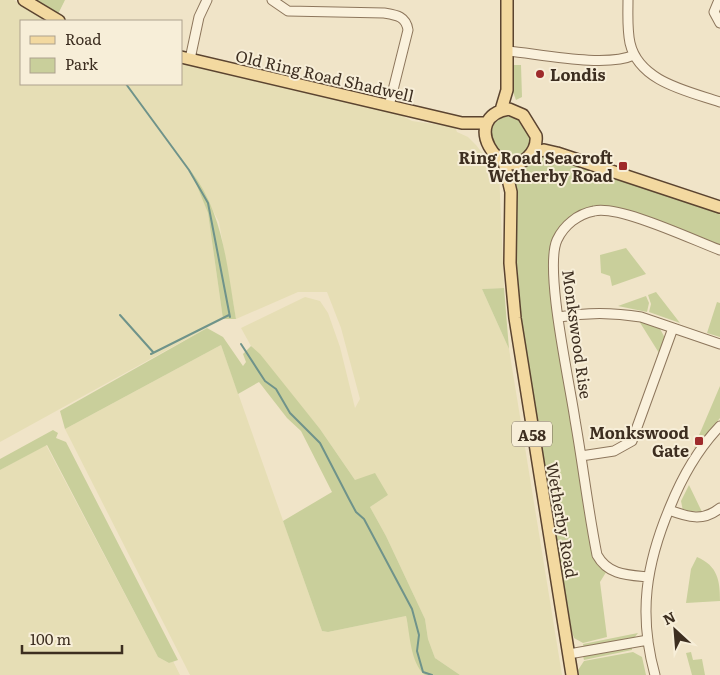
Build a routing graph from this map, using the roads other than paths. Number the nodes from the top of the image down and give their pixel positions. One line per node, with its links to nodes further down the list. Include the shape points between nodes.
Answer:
1 (24, 0): 7 (main road)
2 (207, 0): 11 (street)
3 (272, 0): 14 (street, via 288,10 384,13 405,20 408,30)
4 (507, 0): 9 (main road)
5 (628, 0): 10 (street, via 629,36)
6 (720, 0): 8 (street, via 714,12)
7 (57, 20)
8 (720, 24)
9 (508, 51): 10 (street, via 605,60); 12 (main road)
10 (634, 55): 13 (street, via 645,69 669,85)
11 (186, 58): 14 (main road, Old Ring Road Shadwell)
12 (507, 90): 15 (main road); 16 (main road)
13 (720, 102)
14 (389, 106): 17 (main road, Old Ring Road Shadwell)
15 (501, 110): 16 (main road); 18 (main road)
16 (517, 111): 19 (main road)
17 (462, 123): 18 (main road, Old Ring Road Shadwell); 20 (main road, Old Ring Road Shadwell)
18 (486, 124): 20 (main road)
19 (536, 136): 21 (main road); 22 (main road, A58)
20 (488, 145): 23 (main road)
21 (557, 153): 22 (main road, via 544,150); 25 (main road)
22 (528, 157): 23 (main road); 24 (main road, A58, via 516,172)
23 (504, 162): 24 (main road, A58)
24 (511, 192): 36 (main road, Wetherby Road / A58, via 510,263 515,318)
25 (720, 206)
26 (720, 250): 27 (street, Monkswood Rise, via 610,210 581,215 562,231 554,253)
27 (559, 316): 28 (street, via 614,313 641,317); 31 (street, Monkswood Rise)
28 (673, 328): 29 (street); 31 (street, via 632,441 614,451)
29 (720, 344)
30 (720, 426): 33 (street, via 688,469)
31 (581, 456): 34 (street, Monkswood Rise, via 602,563 616,572)
32 (720, 508): 33 (street, via 700,518)
33 (669, 510): 34 (street, via 656,542)
34 (648, 577): 35 (street)
35 (648, 640): 36 (street); 38 (street)
36 (569, 654): 37 (main road, Wetherby Road / A58)
37 (572, 675)
38 (655, 675)

